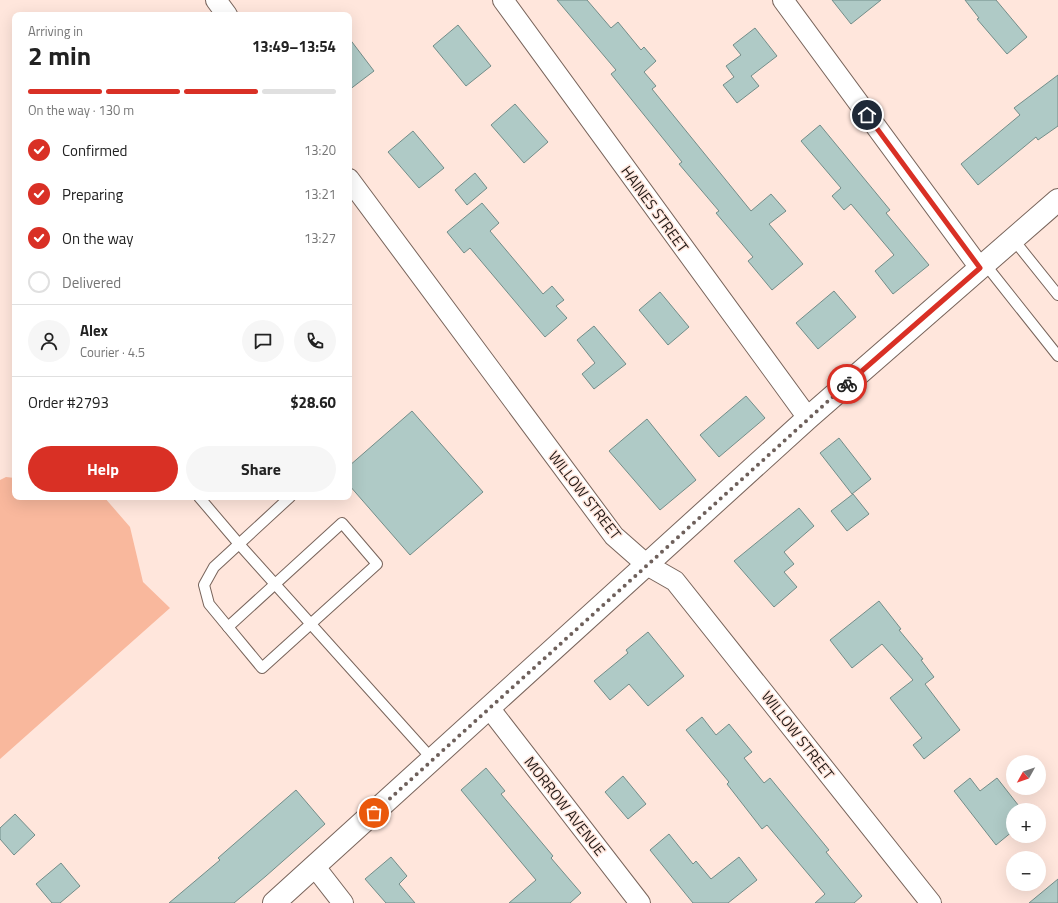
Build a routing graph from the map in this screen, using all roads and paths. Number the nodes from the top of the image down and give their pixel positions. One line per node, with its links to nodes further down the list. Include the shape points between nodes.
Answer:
1 (216, 0): 4 (street)
2 (503, 0): 11 (street, HAINES STREET)
3 (783, 0): 8 (street)
4 (225, 12)
5 (352, 183): 15 (street, WILLOW STREET, via 614,536)
6 (1058, 200): 7 (street)
7 (1013, 239): 8 (street); 9 (lane)
8 (982, 266): 10 (lane); 11 (street)
9 (1058, 295)
10 (1058, 356)
11 (808, 418): 15 (street)
12 (202, 500): 14 (lane)
13 (287, 500): 14 (lane)
14 (239, 544): 16 (lane); 18 (lane, via 214,567 204,585 209,604)
15 (647, 565): 19 (street); 25 (street, WILLOW STREET, via 675,581)
16 (276, 584): 17 (lane); 17 (lane, via 342,523 377,564); 18 (lane)
17 (311, 624): 18 (lane, via 262,668); 20 (lane)
18 (228, 627)
19 (490, 709): 20 (street); 24 (street, MORROW AVENUE)
20 (434, 760): 21 (street)
21 (315, 867): 22 (street); 23 (street)
22 (274, 903)
23 (343, 903)
24 (640, 903)
25 (931, 903)

